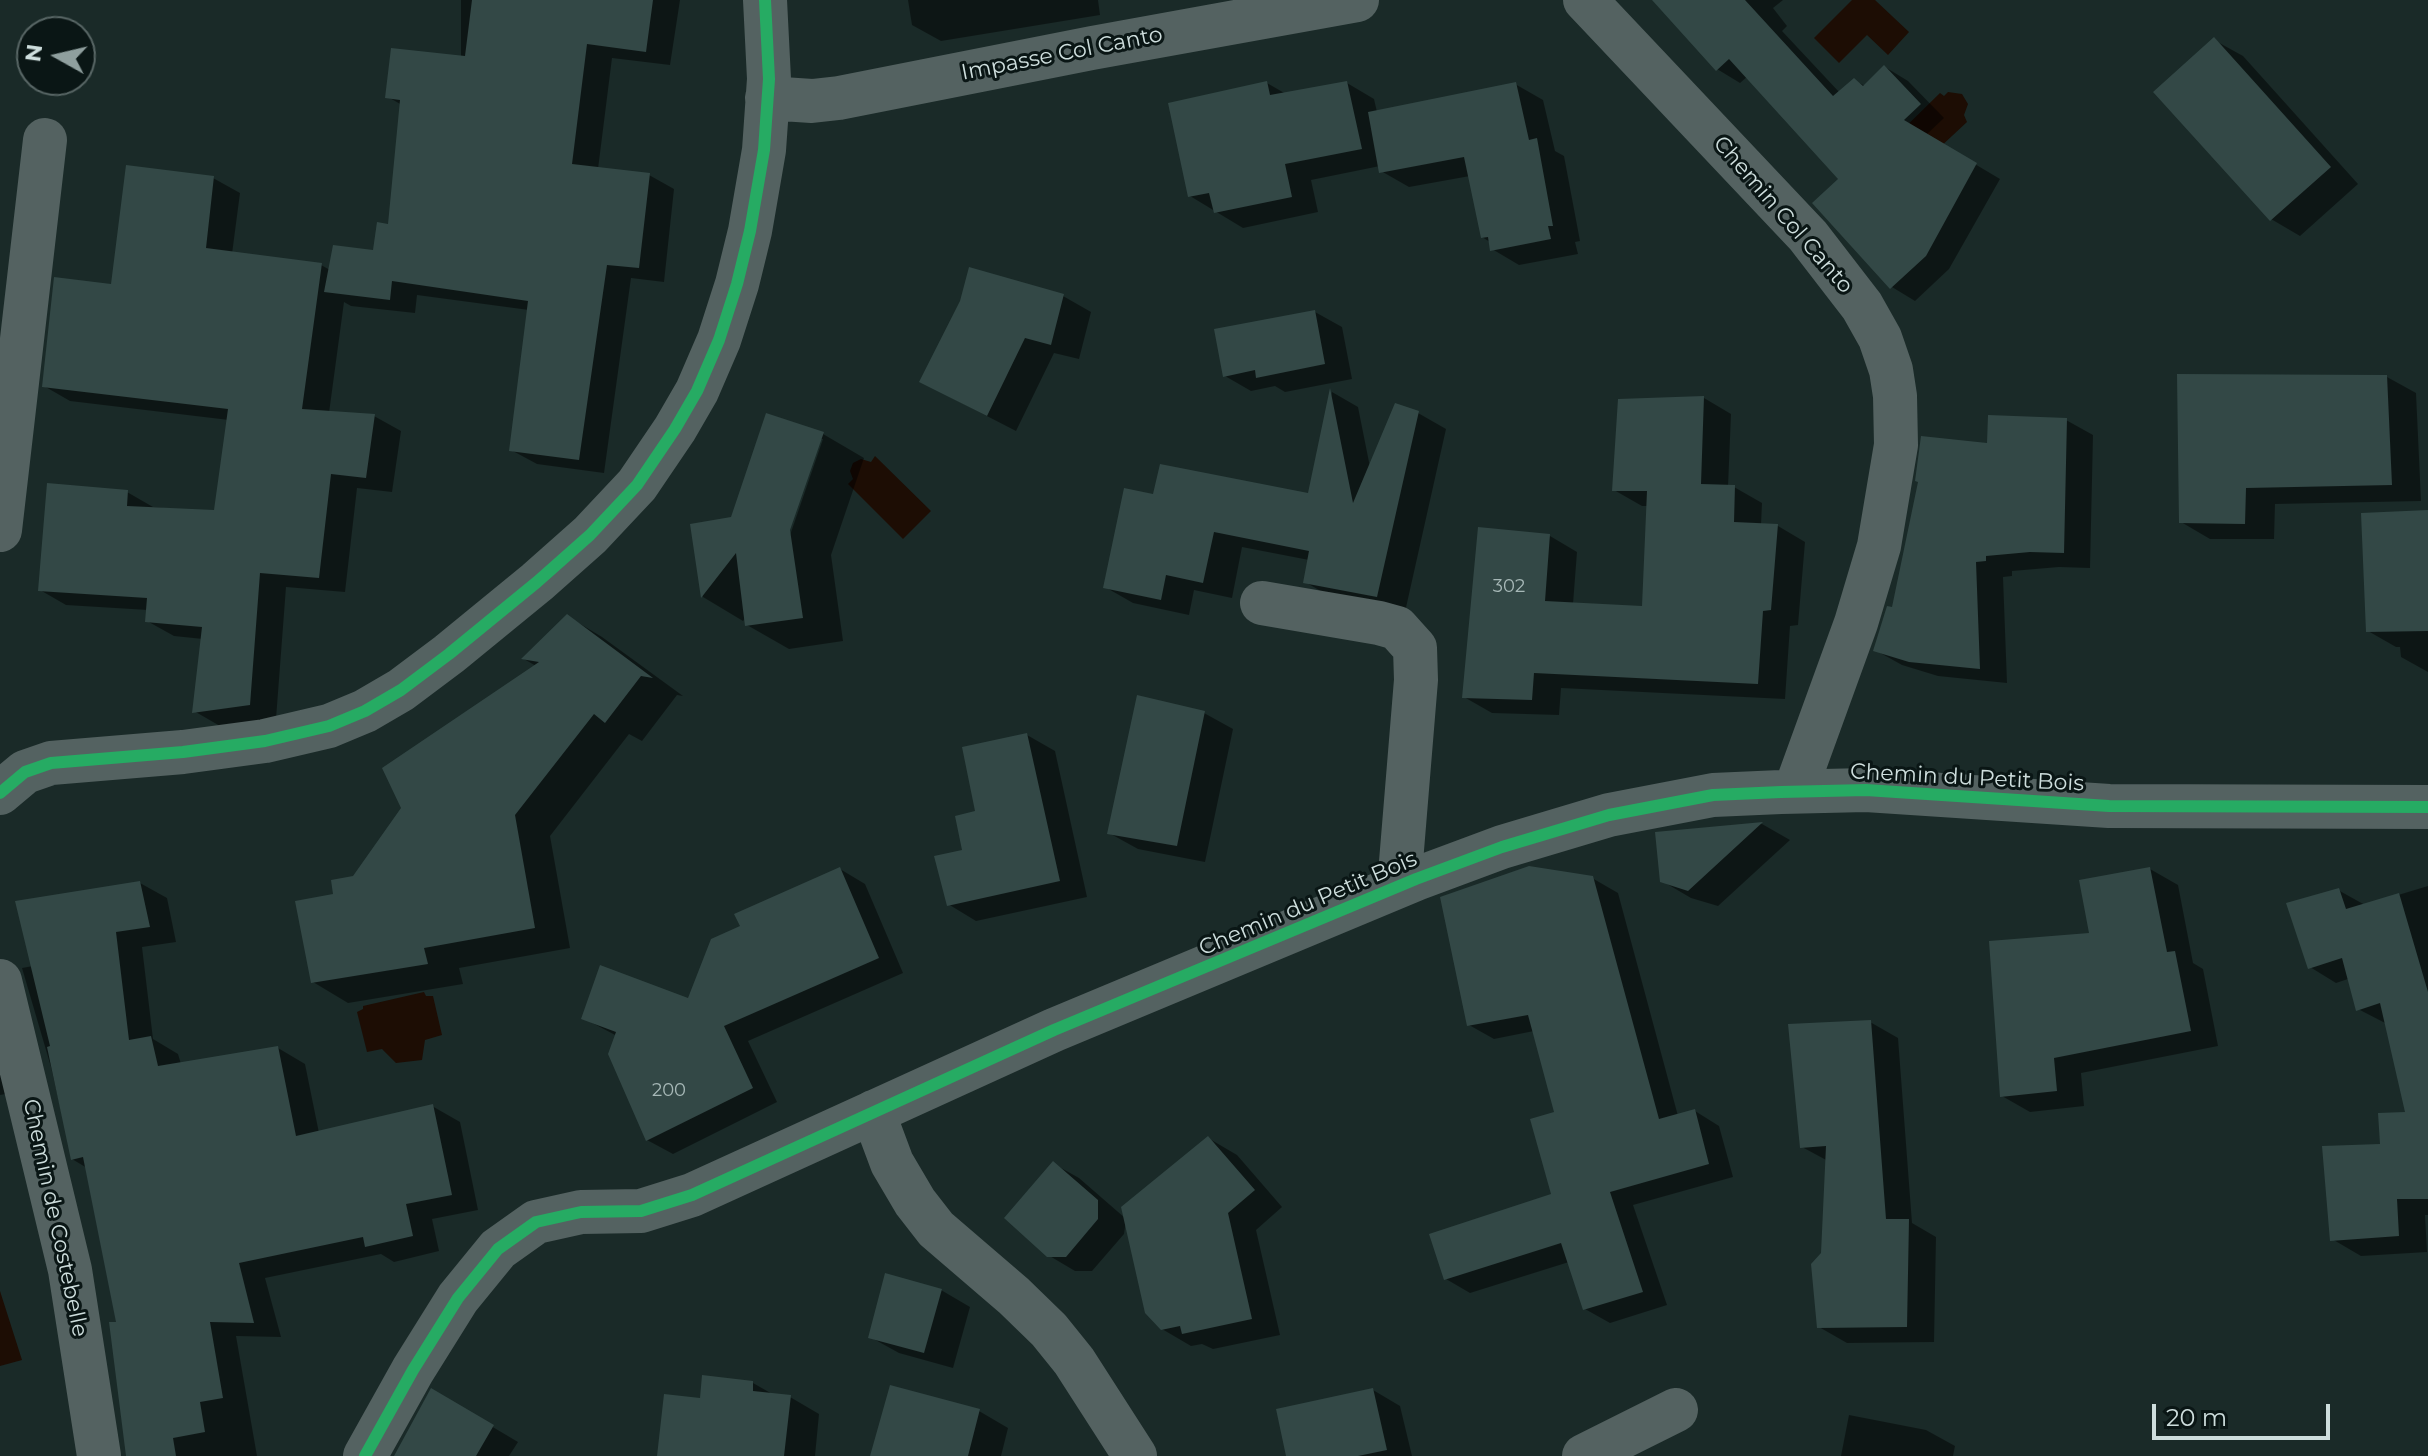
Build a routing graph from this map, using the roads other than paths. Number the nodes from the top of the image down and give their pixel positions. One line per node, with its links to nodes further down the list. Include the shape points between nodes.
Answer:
1 (765, 0): 4 (street)
2 (1357, 0): 4 (street, Impasse Col Canto, via 839,98)
3 (1585, 0): 9 (street, Chemin Col Canto, via 1816,246 1862,306 1891,370 1896,445 1879,546)
4 (767, 98): 10 (street, via 750,231 719,340 675,429 637,485 590,535 449,654 365,711 329,726 265,741 51,763 25,772)
5 (45, 140): 6 (street)
6 (4, 460): 7 (street)
7 (0, 530)
8 (1262, 603): 12 (street, via 1397,628 1415,648)
9 (1795, 791): 11 (street, Chemin du Petit Bois, via 1866,790 2109,806); 12 (street, Chemin du Petit Bois, via 1713,795 1609,815)
10 (0, 793)
11 (2428, 807)
12 (1399, 886): 14 (street, Chemin du Petit Bois)
13 (0, 981): 16 (street, Chemin de Costebelle, via 70,1270)
14 (873, 1112): 17 (street, Chemin du Petit Bois, via 692,1195 641,1211 556,1216 517,1234 458,1298); 18 (street, via 892,1163 915,1202 936,1229 1049,1330)
15 (1676, 1410): 19 (street)
16 (99, 1456)
17 (365, 1456)
18 (1135, 1456)
19 (1584, 1456)

